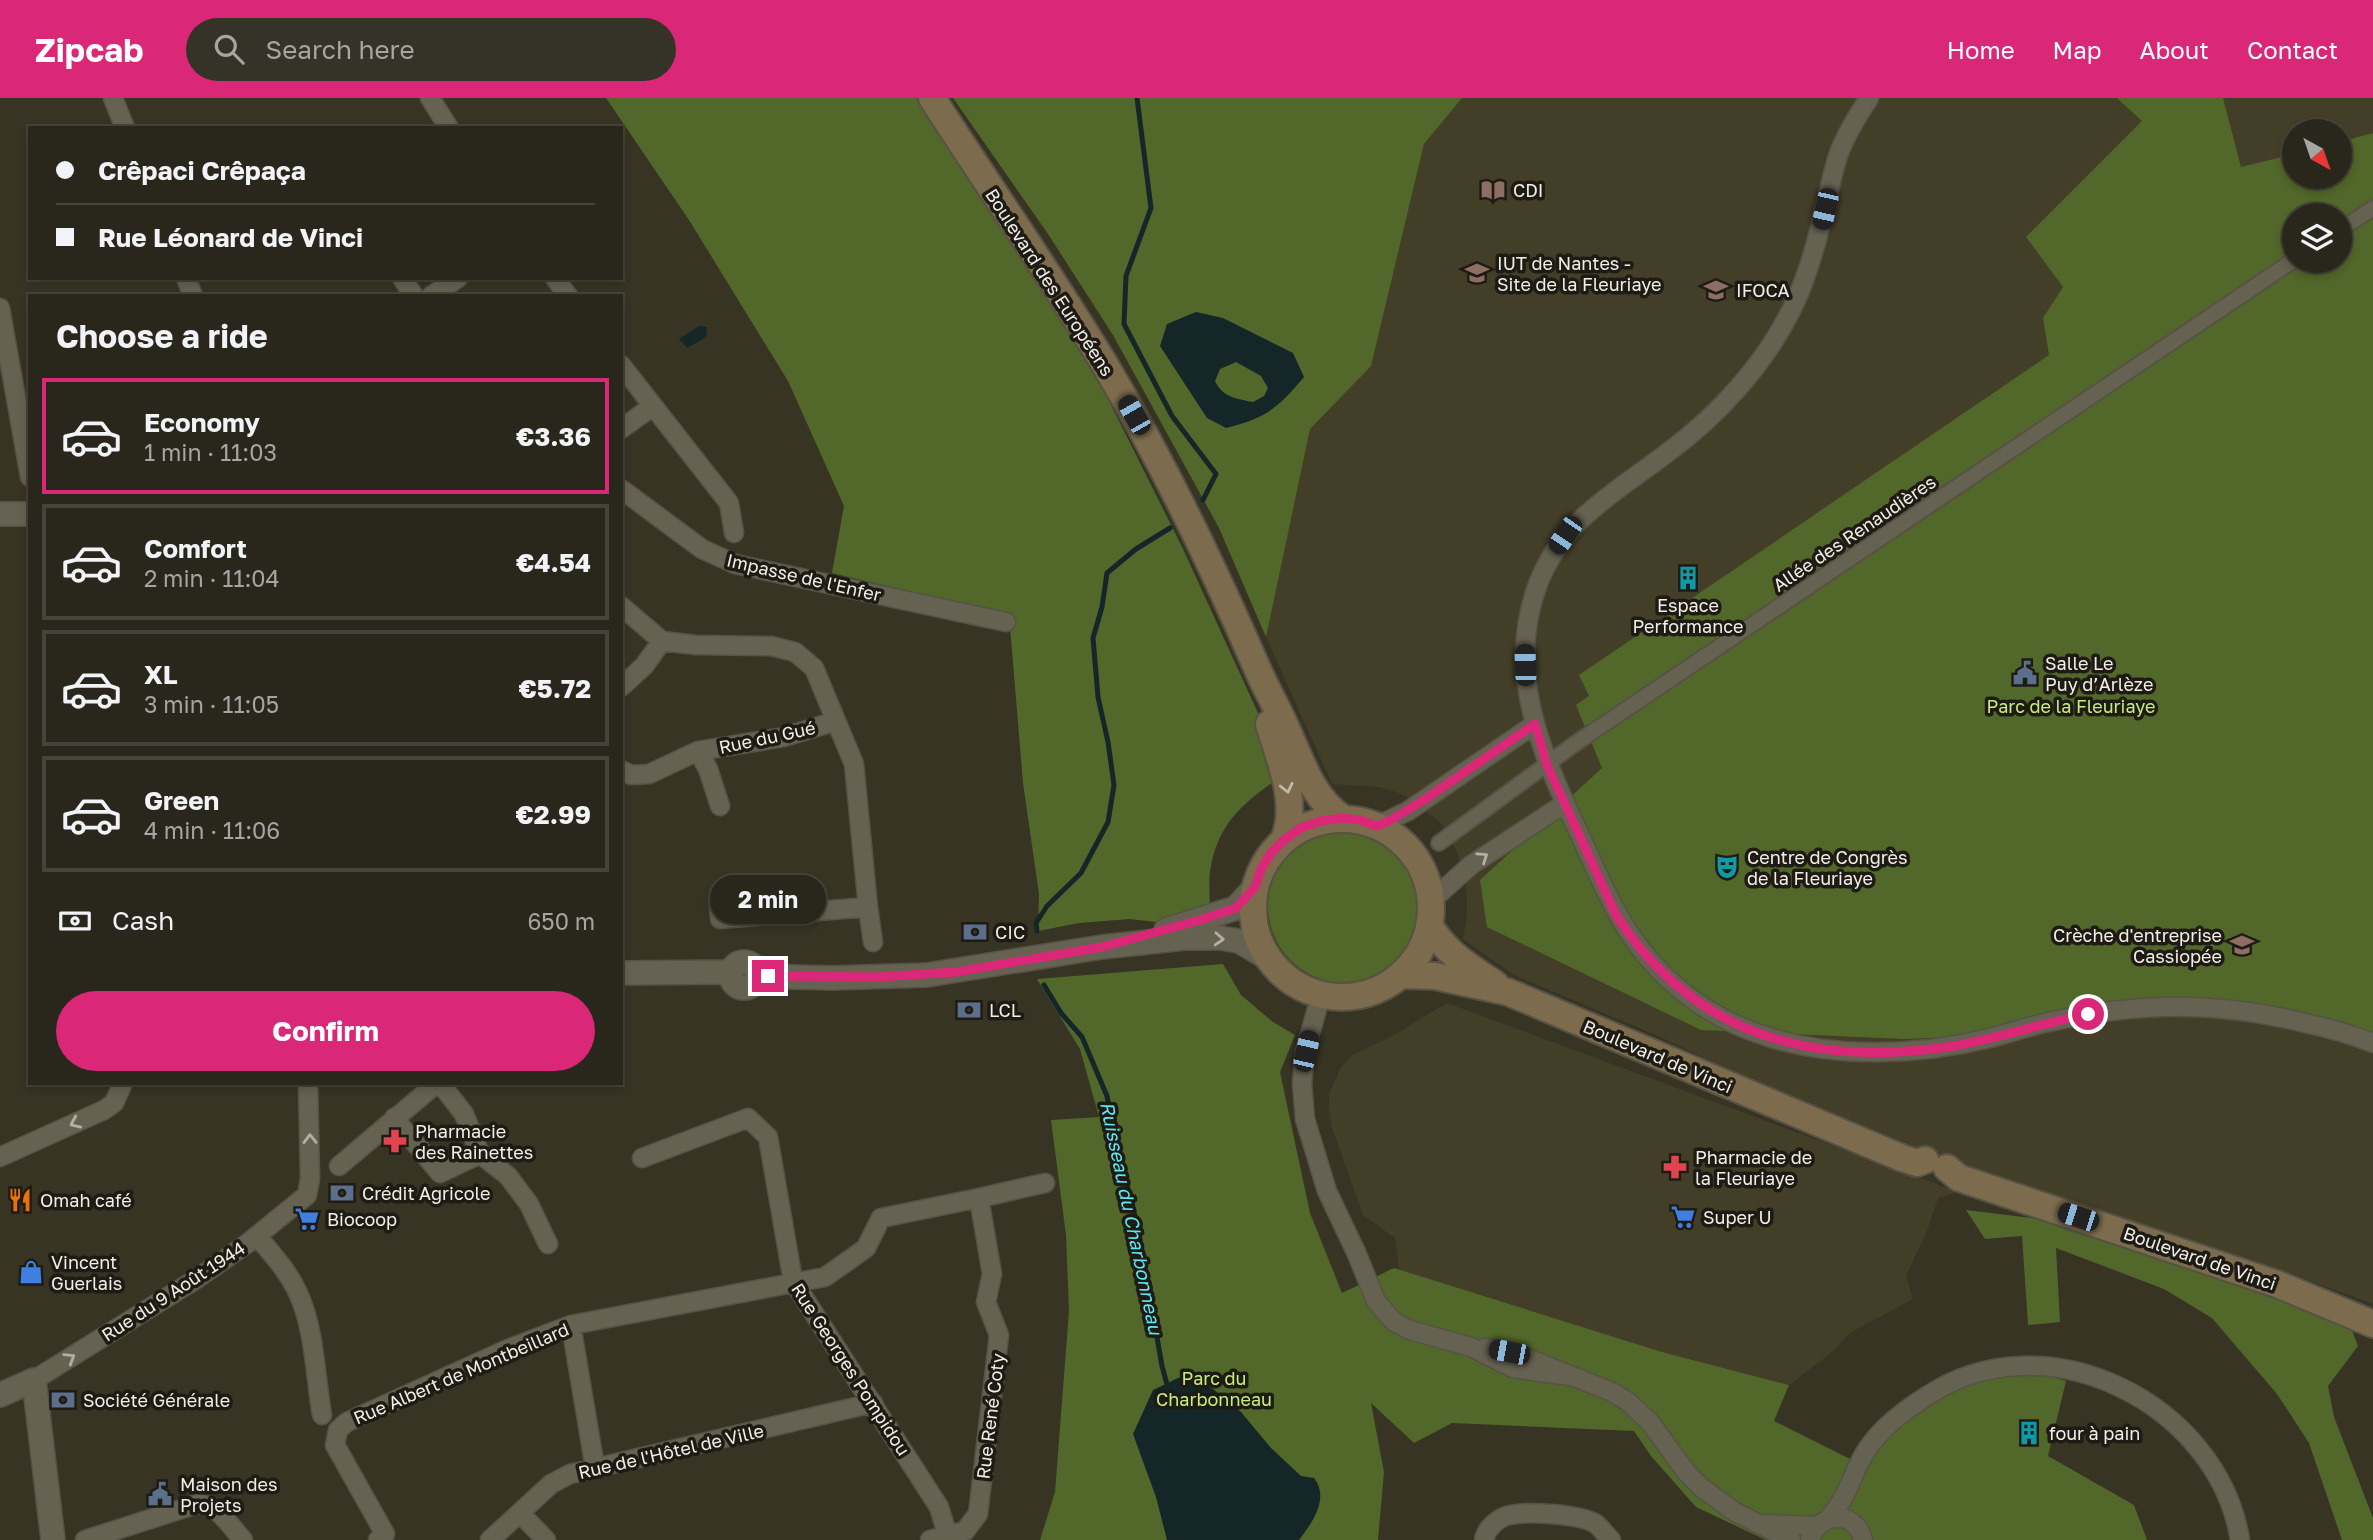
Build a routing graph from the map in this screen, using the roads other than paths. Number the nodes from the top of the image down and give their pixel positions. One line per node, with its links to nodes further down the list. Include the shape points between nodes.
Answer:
1 (113, 98): 5 (street)
2 (430, 98): 6 (street)
3 (932, 98): 25 (main road, Boulevard des Européens, via 1134,415 1230,606)
4 (1869, 98): 27 (street, via 1839,152 1796,300 1766,351 1708,419 1581,517 1552,555 1538,583 1525,636)
5 (124, 126)
6 (448, 126)
7 (2373, 208): 8 (street)
8 (2352, 222)
9 (2282, 268): 29 (street, Allée des Renaudières)
10 (454, 280): 11 (street)
11 (434, 294)
12 (0, 308): 16 (street)
13 (623, 368): 14 (street)
14 (653, 406): 15 (street); 20 (street, via 729,503)
15 (623, 428)
16 (28, 466)
17 (623, 490): 22 (street, Impasse de l'Enfer, via 702,549 735,564)
18 (0, 514): 19 (street)
19 (28, 514)
20 (734, 533)
21 (623, 608): 23 (street)
22 (1006, 622)
23 (662, 641): 24 (street); 26 (street, via 771,646 795,652 814,668)
24 (623, 685)
25 (1269, 698): 33 (main road, via 1320,799); 35 (main road, one-way to 35, via 1269,723 1290,806)
26 (836, 721): 28 (street, Rue du Gué, via 784,737); 39 (street, via 854,764)
27 (1535, 724): 29 (street); 34 (street, via 1416,806)
28 (698, 751): 30 (street, Rue du Gué, via 649,774); 32 (street, Rue du Gué)
29 (1547, 765): 31 (street); 36 (street, Allée des Renaudières)
30 (623, 771)
31 (1564, 804): 40 (street, one-way to 31, via 1471,865); 48 (street, via 1616,915 1646,957 1687,996 1747,1029 1780,1041 1821,1051 1926,1050 2088,1014 2177,1005 2263,1013)
32 (720, 806)
33 (1342, 818): 34 (main road); 35 (main road, via 1301,828)
34 (1377, 826): 40 (main road, via 1401,840 1418,862 1425,874)
35 (1284, 840): 37 (main road, via 1261,869)
36 (1439, 843)
37 (1255, 887): 42 (street, via 1236,908); 43 (main road, via 1254,924)
38 (719, 905): 39 (street, via 720,919)
39 (868, 907): 41 (street)
40 (1430, 913): 45 (main road, via 1423,944); 46 (main road, Boulevard de Vinci, via 1443,946)
41 (873, 942)
42 (1102, 947): 43 (street, one-way to 43, via 1221,938 1251,946); 44 (street, via 912,976 757,976 744,988 734,983 732,972)
43 (1268, 958): 47 (main road, via 1291,981)
44 (623, 972)
45 (1401, 975): 46 (main road, Boulevard de Vinci, via 1435,976); 47 (main road, via 1355,996)
46 (1507, 992): 63 (main road, Boulevard de Vinci, via 1902,1158 1936,1164 1959,1178 2277,1284)
47 (1321, 995): 73 (street, via 1306,1051 1302,1083 1305,1119 1327,1191 1383,1312 1410,1330 1471,1347 1513,1368 1569,1377 1612,1392 1650,1423 1702,1488)
48 (2373, 1043)
49 (308, 1085): 60 (street, Rue du 9 Août 1944, one-way to 49, via 307,1195)
50 (435, 1085): 53 (street)
51 (440, 1085): 54 (street, via 464,1114)
52 (121, 1090): 55 (street, one-way to 55, via 104,1110)
53 (394, 1118): 54 (street, via 440,1173); 57 (street)
54 (480, 1154): 61 (street, via 508,1177 529,1204)
55 (0, 1157)
56 (642, 1158): 62 (street, Rue Georges Pompidou, via 748,1118 768,1137)
57 (339, 1166)
58 (1045, 1183): 59 (street)
59 (979, 1198): 62 (street, via 881,1218 866,1248 825,1277); 76 (street, Rue René Coty, via 992,1274 986,1302 999,1335 978,1514 965,1531)
60 (257, 1236): 65 (street, Rue du 9 Août 1944, one-way to 60); 68 (street, via 298,1293 308,1321)
61 (548, 1244)
62 (793, 1281): 64 (street, Rue Albert de Montbeillard); 67 (street, Rue Georges Pompidou)
63 (2373, 1324)
64 (571, 1325): 69 (street); 75 (street, Rue Albert de Montbeillard, via 347,1422 338,1430 335,1445)
65 (34, 1380): 66 (street); 78 (street)
66 (0, 1395)
67 (873, 1403): 69 (street, Rue de l'Hôtel de Ville); 76 (street, Rue Georges Pompidou, via 939,1507)
68 (322, 1415)
69 (595, 1468): 71 (street, Rue de l'Hôtel de Ville, via 551,1484)
70 (1847, 1494): 72 (street); 74 (street); 87 (street, via 1862,1456 1913,1405 1964,1377 2030,1364 2095,1377 2161,1412 2191,1440 2214,1471 2231,1505)
71 (520, 1513): 81 (street, Rue de l'Hôtel de Ville); 82 (street)
72 (1852, 1522): 74 (street, via 1845,1518); 77 (street)
73 (1760, 1523): 74 (street); 86 (street)
74 (1818, 1528)
75 (382, 1537)
76 (948, 1538): 83 (street)
77 (1864, 1539)
78 (53, 1540)
79 (85, 1540): 80 (street, via 206,1503)
80 (243, 1540)
81 (490, 1540)
82 (546, 1540)
83 (930, 1540)
84 (1484, 1540): 85 (street, via 1494,1523 1509,1515 1575,1516 1596,1525)
85 (1611, 1540)
86 (1791, 1540)
87 (2240, 1540)

